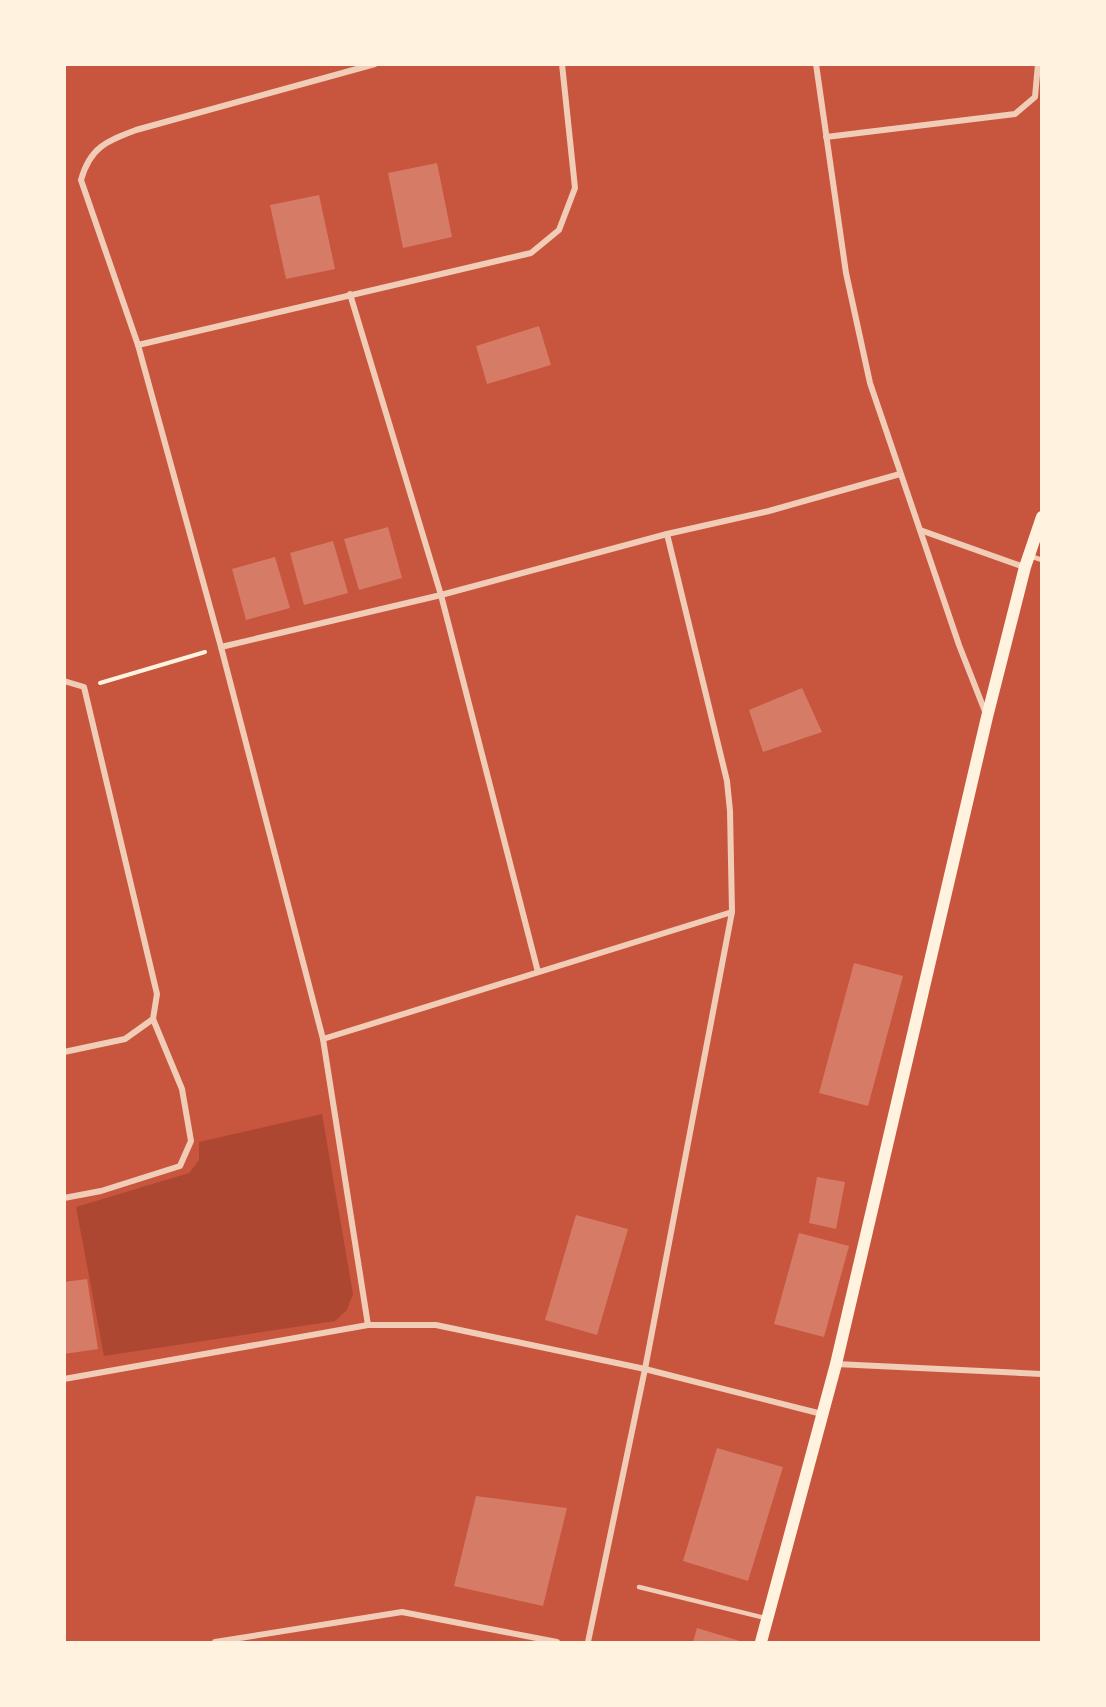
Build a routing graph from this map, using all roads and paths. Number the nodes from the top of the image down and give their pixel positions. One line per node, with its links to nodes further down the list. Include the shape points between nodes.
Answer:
1 (375, 64): 7 (street, via 135,130 103,143 86,163 81,180)
2 (561, 64): 6 (street, via 575,188 559,230 531,253)
3 (816, 64): 5 (street)
4 (1038, 64): 5 (street, via 1035,97 1015,114)
5 (826, 137): 8 (street, via 846,273 870,383)
6 (350, 294): 7 (street); 14 (street)
7 (138, 345): 15 (street)
8 (900, 474): 10 (street); 11 (street, via 769,511)
9 (1041, 517): 13 (main road)
10 (920, 531): 13 (street); 18 (street)
11 (667, 534): 14 (street); 19 (street, via 726,781)
12 (1041, 560): 13 (lane)
13 (1027, 561): 18 (main road)
14 (441, 595): 15 (street); 20 (street)
15 (221, 647): 17 (path); 22 (street)
16 (64, 681): 17 (street)
17 (84, 687): 21 (street, via 157,994)
18 (987, 717): 26 (main road)
19 (732, 912): 20 (street); 27 (street)
20 (538, 972): 22 (street)
21 (153, 1019): 23 (street, via 125,1039); 24 (street, via 182,1089 191,1141 180,1166 101,1191)
22 (323, 1039): 25 (street)
23 (64, 1052)
24 (64, 1198)
25 (368, 1325): 27 (street, via 436,1325); 29 (street)
26 (836, 1364): 28 (street); 30 (main road)
27 (645, 1369): 30 (street); 35 (street)
28 (1041, 1374)
29 (64, 1379)
30 (822, 1414): 32 (main road)
31 (639, 1587): 32 (lane)
32 (767, 1619): 36 (main road)
33 (215, 1642): 34 (street, via 402,1612)
34 (557, 1642)
35 (588, 1642)
36 (761, 1642)

